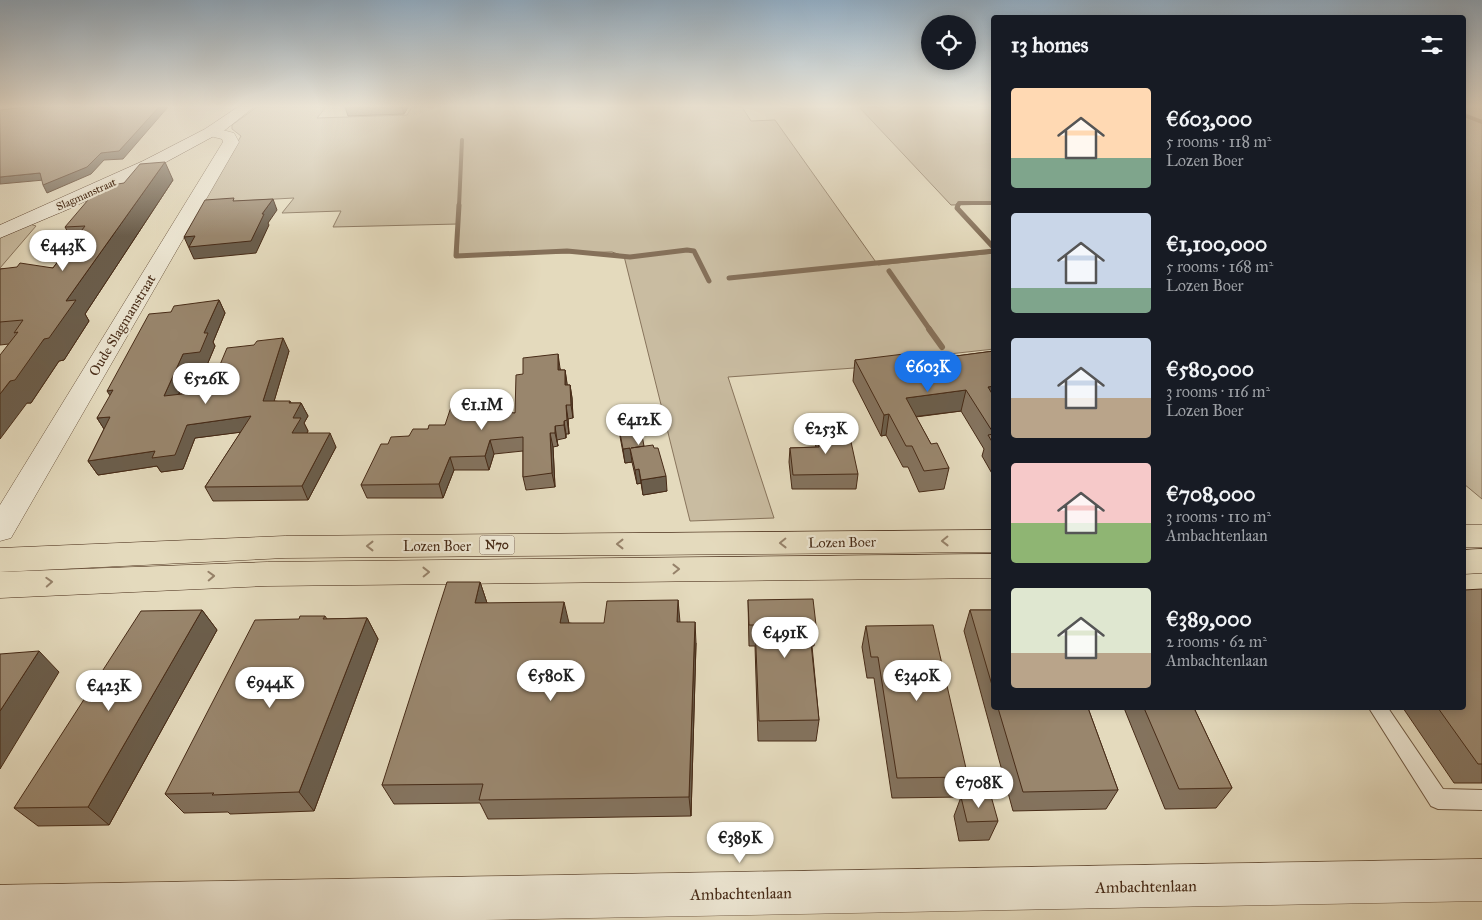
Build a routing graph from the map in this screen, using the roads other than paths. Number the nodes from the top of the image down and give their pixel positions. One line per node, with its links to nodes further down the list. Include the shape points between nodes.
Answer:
1 (177, 150): 3 (street, Slagmanstraat, via 132,174)
2 (227, 150): 4 (street, Oude Slagmanstraat)
3 (0, 232)
4 (0, 530)
5 (1466, 536): 6 (main road)
6 (1482, 536)
7 (991, 541): 8 (main road, Lozen Boer / N70, one-way to 8, via 285,547)
8 (0, 560)
9 (1466, 562): 10 (main road)
10 (1482, 562)
11 (991, 566): 12 (main road, Lozen Boer / N70, one-way to 11, via 267,574)
12 (0, 584)
13 (1379, 710): 14 (lane, via 1438,799)
14 (1482, 800)
15 (1482, 880): 16 (street, Ambachtenlaan)
16 (0, 907)

